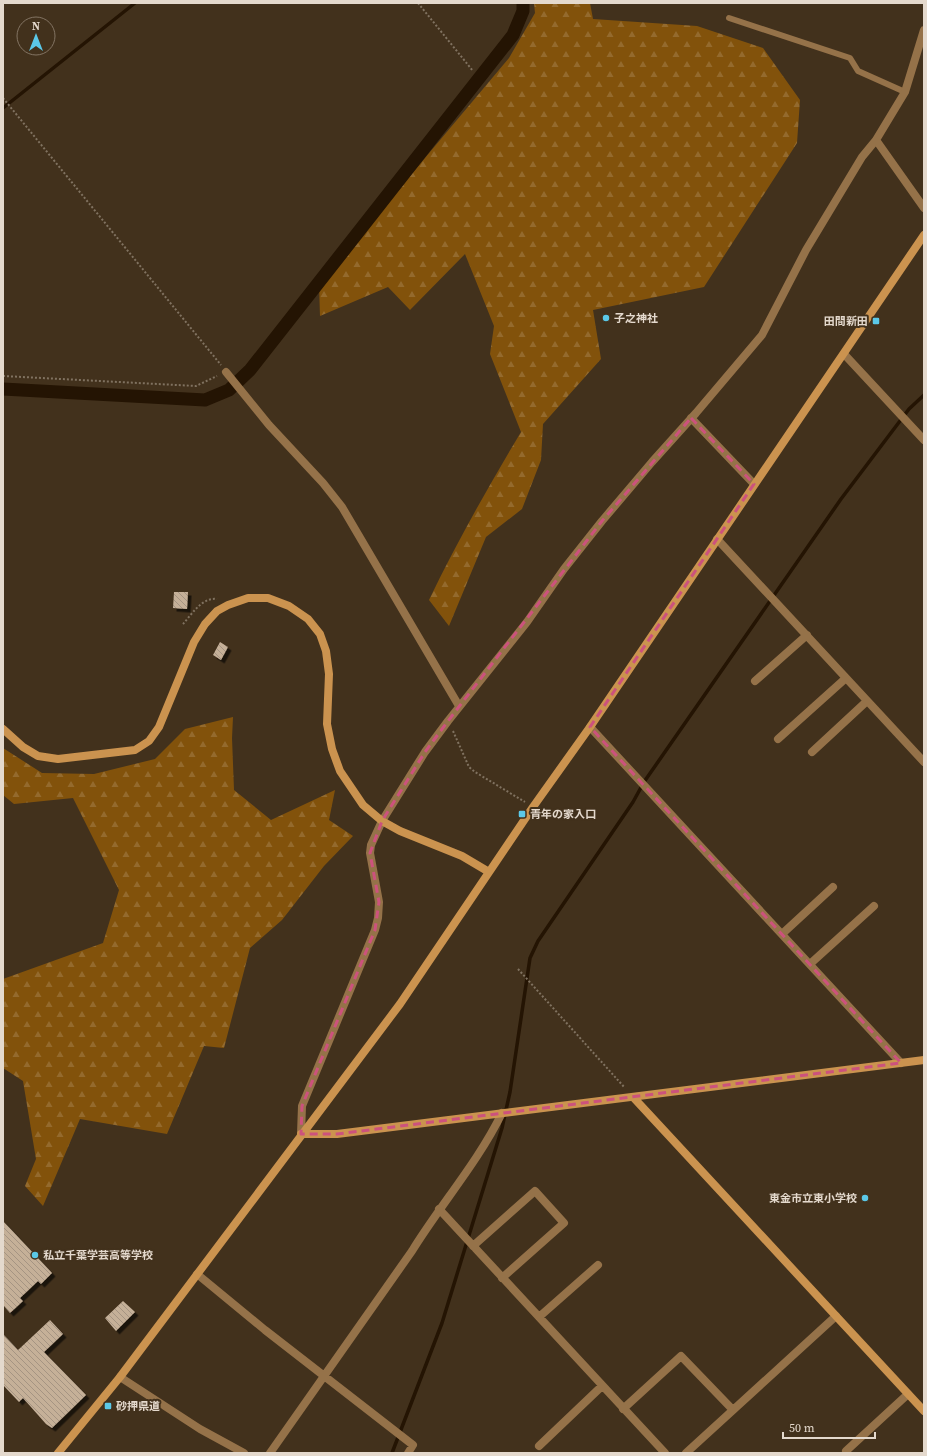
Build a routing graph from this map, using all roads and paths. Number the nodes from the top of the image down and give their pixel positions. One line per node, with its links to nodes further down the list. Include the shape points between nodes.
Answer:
1 (418, 3): 4 (path)
2 (729, 18): 5 (lane, via 850,58 858,71)
3 (924, 30): 5 (street)
4 (473, 70)
5 (905, 92): 7 (street)
6 (3, 98): 11 (path)
7 (876, 140): 8 (street); 13 (street, via 862,157 806,250 762,335)
8 (924, 208)
9 (924, 235): 10 (street)
10 (844, 354): 14 (street); 15 (street)
11 (226, 372): 12 (path, via 196,386); 23 (street, via 342,507)
12 (3, 376)
13 (691, 418): 15 (street); 23 (street, via 602,521 527,622)
14 (924, 440)
15 (754, 484): 16 (street)
16 (717, 539): 19 (street); 25 (street)
17 (228, 605): 18 (path, via 221,599 211,598 203,602); 26 (street, via 217,611 201,630 159,728 149,741 135,750 58,759 38,756 23,747); 31 (street, via 248,598 268,598 296,610 308,619 320,634 326,651 329,674 327,724 332,749 340,771 363,805)
18 (183, 624)
19 (807, 635): 20 (street); 21 (street)
20 (846, 678): 22 (street); 27 (street)
21 (756, 681)
22 (867, 701): 28 (street); 29 (street)
23 (459, 706): 24 (street)
24 (448, 721): 30 (path, via 469,767); 31 (street, via 425,752)
25 (590, 727): 30 (street); 35 (street)
26 (3, 729)
27 (778, 739)
28 (812, 752)
29 (924, 762)
30 (533, 807): 32 (street)
31 (382, 821): 32 (street, via 462,856); 42 (street, via 371,844 370,853 379,902 375,930 302,1106)
32 (489, 872): 42 (street, via 400,1004)
33 (833, 887): 35 (street)
34 (874, 906): 36 (street)
35 (782, 934): 36 (street)
36 (810, 964): 39 (street)
37 (518, 969): 40 (path)
38 (924, 1060): 39 (street)
39 (901, 1063): 40 (street)
40 (633, 1097): 41 (street); 48 (street)
41 (502, 1113): 42 (street, via 337,1134); 43 (street, via 490,1136)
42 (301, 1134): 46 (street)
43 (439, 1210): 44 (street); 50 (street)
44 (473, 1246): 47 (street); 47 (street, via 535,1191 564,1223)
45 (598, 1265): 49 (street)
46 (197, 1274): 50 (street); 51 (street)
47 (502, 1278): 49 (street)
48 (836, 1316): 53 (street); 55 (street)
49 (539, 1317): 52 (street)
50 (324, 1376): 61 (street); 62 (street, via 413,1445)
51 (120, 1377): 59 (street); 60 (street, via 200,1429)
52 (602, 1386): 54 (street); 57 (street)
53 (908, 1394): 56 (street); 58 (street)
54 (624, 1409): 55 (street, via 681,1356); 63 (street)
55 (733, 1410): 64 (street)
56 (924, 1411)
57 (539, 1446)
58 (846, 1451)
59 (58, 1453)
60 (244, 1453)
61 (270, 1453)
62 (408, 1453)
63 (665, 1453)
64 (686, 1453)

